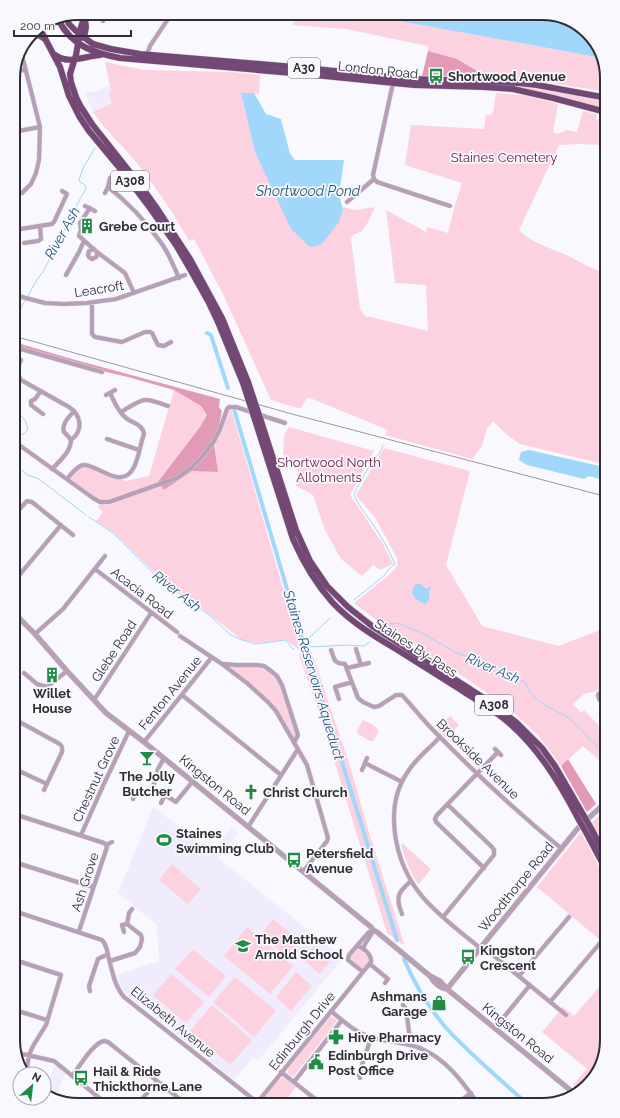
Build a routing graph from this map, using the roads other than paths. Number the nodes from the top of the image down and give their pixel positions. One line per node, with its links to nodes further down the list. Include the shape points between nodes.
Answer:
1 (85, 20): 6 (highway, via 86,28)
2 (167, 20): 13 (street)
3 (67, 21): 6 (highway, A30)
4 (60, 23): 8 (highway, A30)
5 (42, 33): 9 (highway)
6 (81, 34): 8 (highway); 10 (highway); 13 (highway, A30, via 93,44)
7 (39, 35): 9 (main road)
8 (71, 38): 10 (highway, A30)
9 (45, 39): 12 (highway)
10 (79, 44): 11 (highway, A30); 15 (highway)
11 (101, 54): 15 (highway); 18 (highway, London Road / A30, via 132,60)
12 (54, 55): 15 (highway, via 64,60); 38 (highway, A308, via 68,96 79,116 150,208)
13 (147, 55): 19 (highway, A30, via 411,79 518,83)
14 (23, 59): 17 (street)
15 (75, 59): 38 (highway, A308, via 70,78 81,107 156,207)
16 (21, 70): 17 (street)
17 (26, 70): 21 (street)
18 (393, 83): 20 (highway, London Road / A30, via 513,89); 24 (street)
19 (600, 98)
20 (600, 110)
21 (40, 127): 22 (street); 28 (street, via 36,173 28,188)
22 (20, 131)
23 (110, 178): 25 (street)
24 (374, 179): 29 (street); 31 (street)
25 (108, 188): 27 (street); 41 (street, via 135,212 162,245)
26 (62, 192): 34 (street, via 67,194 54,222)
27 (105, 193)
28 (20, 194)
29 (347, 202)
30 (85, 206): 32 (street)
31 (450, 206)
32 (90, 208): 33 (street); 36 (street, via 80,223 79,236)
33 (95, 211)
34 (40, 226): 35 (street); 37 (street, via 41,239)
35 (20, 229)
36 (84, 241): 39 (street); 42 (street, via 125,273)
37 (24, 243)
38 (192, 268): 110 (highway, Staines By-Pass / A308, bridge, via 222,318 246,382 293,539 318,585 333,603 357,623 483,704 516,729 548,767)
39 (66, 275)
40 (186, 275): 41 (street, Leacroft)
41 (179, 278): 42 (street, Leacroft)
42 (134, 293): 44 (street, Leacroft)
43 (20, 296): 44 (street, Leacroft, via 45,303)
44 (92, 303): 45 (street, via 94,336 122,342 150,332 158,345)
45 (170, 345)
46 (20, 349): 47 (street)
47 (102, 372)
48 (20, 379): 50 (street)
49 (115, 390): 53 (street, via 108,394)
50 (41, 392): 52 (street); 54 (street, via 31,401 31,405)
51 (168, 406): 53 (street, via 143,400)
52 (74, 411): 58 (street, via 79,418 79,426 77,434); 58 (street, via 64,428 64,432)
53 (121, 412): 61 (street, via 143,428 144,434)
54 (43, 414)
55 (285, 422): 63 (street, via 229,407 214,441 191,468 177,478 109,502 100,502)
56 (114, 434): 59 (street)
57 (107, 439): 59 (street)
58 (71, 440): 62 (street, via 64,456)
59 (112, 440): 61 (street)
60 (20, 446): 62 (street)
61 (139, 450): 63 (street, via 133,468 125,476 114,477 85,465 77,468)
62 (52, 469): 63 (street)
63 (66, 479)
64 (20, 509): 65 (street, via 30,501)
65 (61, 525): 66 (street); 69 (street)
66 (73, 535)
67 (105, 556): 68 (street)
68 (95, 569): 70 (street, Acacia Road); 72 (street, via 63,609)
69 (20, 574)
70 (151, 613): 75 (street, Acacia Road); 84 (street, Glebe Road)
71 (20, 618): 72 (street, Kingston Road)
72 (35, 634): 80 (street, Kingston Road)
73 (356, 649): 78 (street)
74 (331, 650): 79 (street, via 335,662 344,664)
75 (212, 657): 77 (street, Acacia Road); 83 (street, Fenton Avenue)
76 (369, 663): 78 (street)
77 (222, 664): 90 (street, Acacia Road, via 268,702); 90 (street, via 264,666 277,676 298,735)
78 (361, 665): 79 (street)
79 (347, 668): 82 (street)
80 (67, 671): 81 (street, via 47,687 37,684); 84 (street, Kingston Road)
81 (24, 673)
82 (352, 682): 85 (street, via 335,687); 88 (street, Brookside Avenue, via 358,698 374,707 396,695 402,695)
83 (182, 695): 89 (street, Fenton Avenue); 99 (street)
84 (93, 699): 87 (street, Kingston Road, via 106,713)
85 (339, 700)
86 (20, 722): 102 (street, via 63,748)
87 (130, 731): 89 (street, Kingston Road); 111 (street, Chestnut Grove)
88 (440, 737): 98 (street, Brookside Avenue); 101 (street, via 411,768)
89 (144, 742): 93 (street, Kingston Road)
90 (294, 743): 91 (street, Acacia Road)
91 (298, 749): 99 (street); 119 (street, via 307,765 328,838)
92 (498, 752): 98 (street)
93 (164, 758): 100 (street, Kingston Road); 104 (street, via 148,795 138,792)
94 (367, 758): 95 (street)
95 (365, 763): 96 (street); 101 (street)
96 (362, 770)
97 (20, 771): 102 (street)
98 (477, 774): 106 (street); 115 (street, Brookside Avenue)
99 (281, 775): 109 (street)
100 (193, 781): 105 (street, via 176,802 165,795); 109 (street, Kingston Road)
101 (402, 782): 120 (street, via 394,806 395,833)
102 (47, 784): 103 (street)
103 (44, 790)
104 (133, 799)
105 (161, 803)
106 (448, 805): 118 (street, via 494,850 494,855); 118 (street, via 436,817 436,822)
107 (600, 808): 115 (street, Woodthorpe Road, via 578,828)
108 (20, 815): 111 (street)
109 (248, 827): 119 (street, Kingston Road)
110 (589, 832): 114 (highway, Staines By-Pass / A308); 116 (highway, Staines By-Pass / A308)
111 (81, 835): 113 (street)
112 (112, 842): 113 (street, Ash Grove)
113 (106, 845): 121 (street, Ash Grove)
114 (600, 848)
115 (562, 849): 133 (street, Woodthorpe Road)
116 (600, 857)
117 (20, 864): 121 (street)
118 (484, 868): 125 (street)
119 (303, 872): 128 (street, Kingston Road)
120 (411, 881): 124 (street, via 399,895 398,905); 125 (street, via 424,899)
121 (93, 887): 129 (street, Ash Grove)
122 (132, 909): 127 (street)
123 (20, 913): 129 (street)
124 (402, 914)
125 (443, 917): 133 (street)
126 (569, 917): 140 (street)
127 (127, 924): 130 (street, via 122,926); 136 (street, via 141,935 140,947 135,953)
128 (373, 930): 132 (street); 134 (street); 143 (street, Kingston Road)
129 (78, 931): 135 (street, Elizabeth Avenue, via 101,939)
130 (124, 932)
131 (600, 943): 145 (street)
132 (358, 946): 134 (street); 139 (street, via 349,955 348,960)
133 (481, 947): 140 (street); 143 (street, Woodthorpe Road)
134 (363, 949): 138 (street, via 372,959)
135 (108, 954): 136 (street, Elizabeth Avenue); 144 (street, via 98,959 89,986)
136 (110, 960): 168 (street, Elizabeth Avenue, via 116,984 124,997)
137 (20, 963): 150 (street, via 63,974)
138 (370, 964): 139 (street); 141 (street, via 388,978)
139 (363, 972): 147 (street, Edinburgh Drive)
140 (518, 976): 142 (street)
141 (385, 983)
142 (530, 985): 145 (street); 152 (street)
143 (447, 989): 163 (street, Kingston Road)
144 (90, 991)
145 (550, 1002): 149 (street)
146 (403, 1005): 154 (street, via 406,1009)
147 (331, 1011): 151 (street); 158 (street, Edinburgh Drive)
148 (20, 1012): 150 (street)
149 (566, 1015)
150 (48, 1020): 156 (street)
151 (342, 1020): 153 (street); 162 (street)
152 (499, 1023)
153 (371, 1038): 154 (street); 160 (street, via 359,1074)
154 (410, 1044): 164 (street, via 433,1054 443,1062)
155 (22, 1054): 156 (street)
156 (29, 1055): 157 (street); 159 (street, via 54,1061)
157 (27, 1066)
158 (281, 1072): 162 (street); 169 (street, Edinburgh Drive)
159 (72, 1076): 161 (street, via 92,1050 104,1041); 165 (street)
160 (360, 1078)
161 (157, 1081): 166 (street); 167 (street)
162 (294, 1082): 170 (street)
163 (571, 1090)
164 (471, 1093): 171 (street); 172 (street)
165 (100, 1098)
166 (143, 1098)
167 (178, 1098)
168 (252, 1098)
169 (262, 1098)
170 (314, 1098)
171 (464, 1098)
172 (474, 1098)

